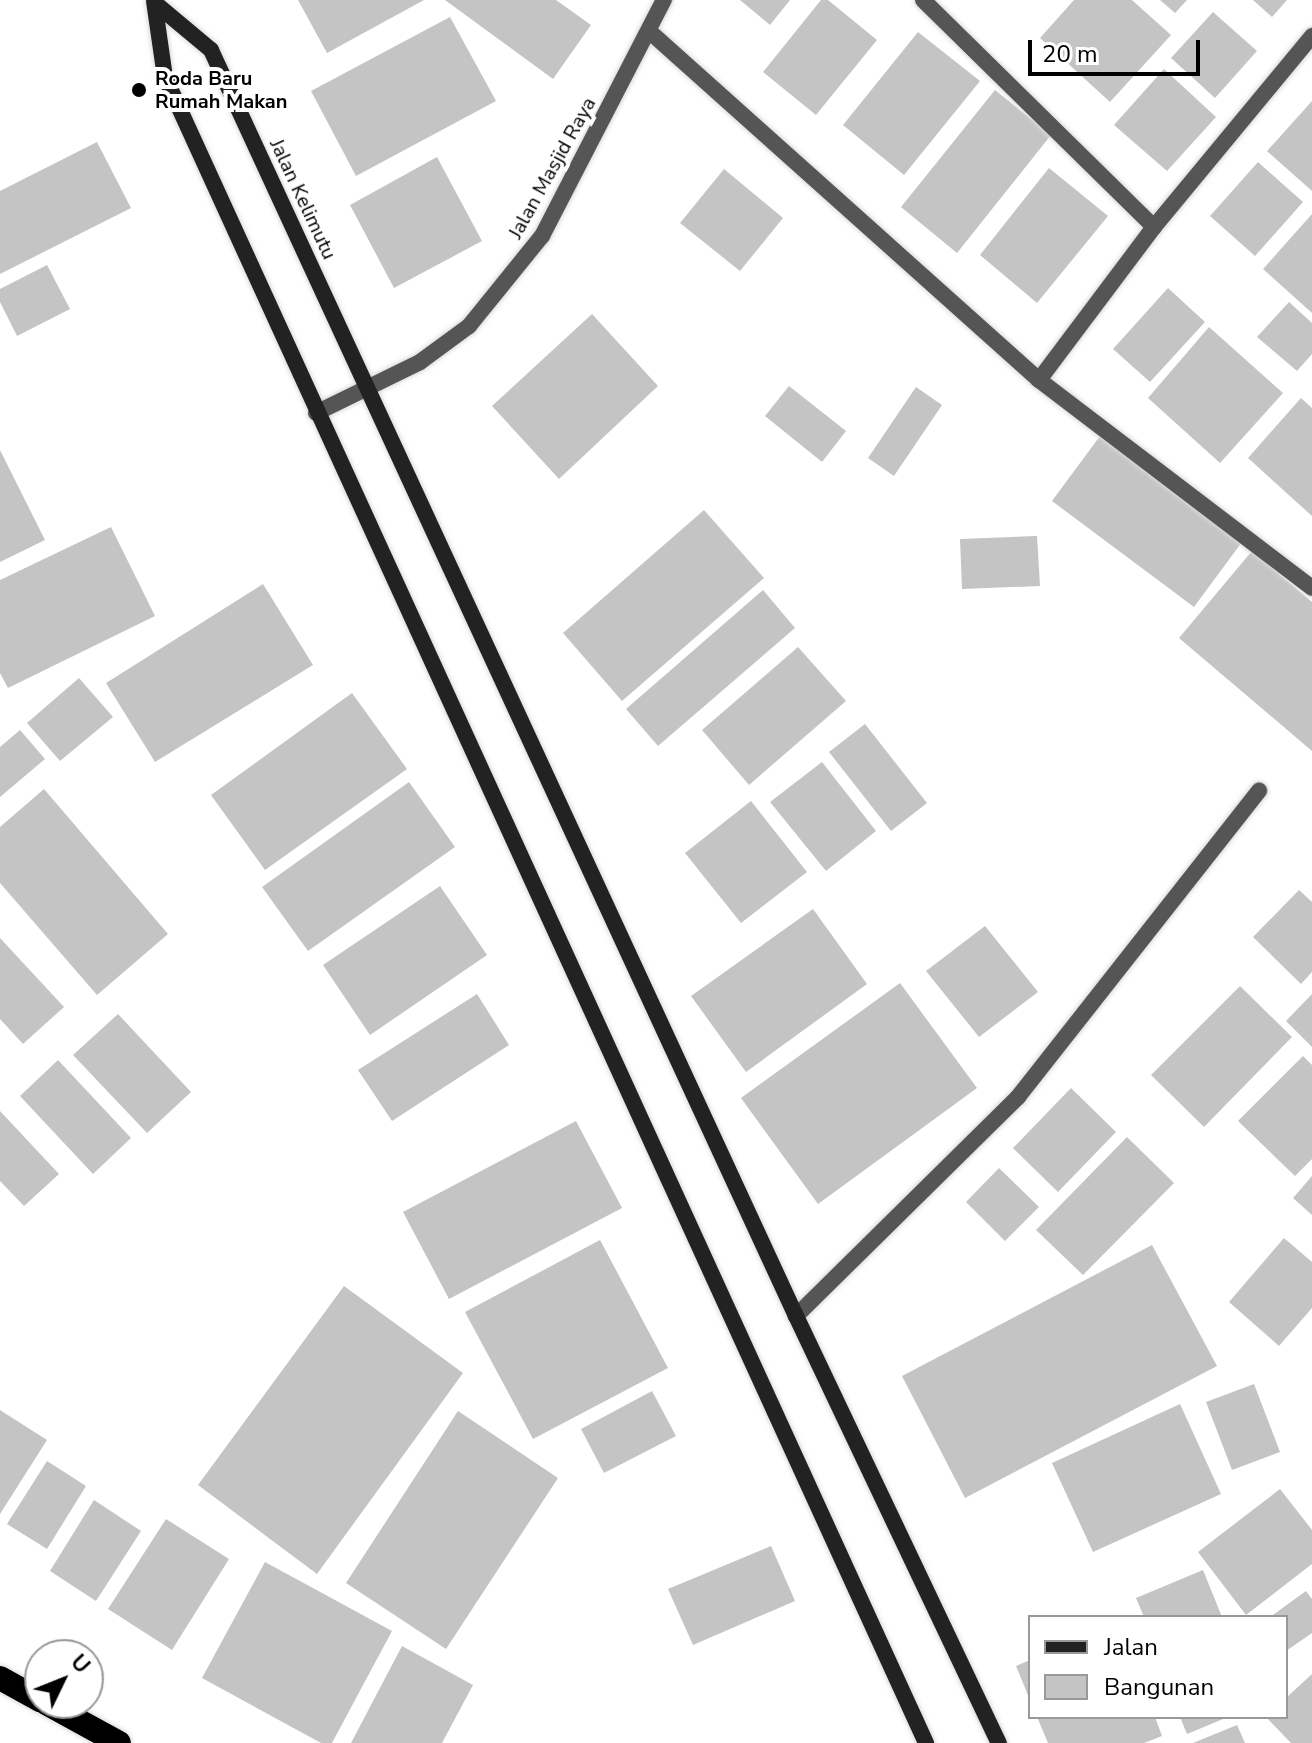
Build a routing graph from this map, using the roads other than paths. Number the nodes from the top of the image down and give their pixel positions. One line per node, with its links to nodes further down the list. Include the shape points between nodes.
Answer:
1 (664, 0): 4 (street, Jalan Masjid Raya)
2 (923, 0): 6 (street)
3 (155, 2): 8 (street, Jalan Kelimutu, via 211,50); 9 (street, Jalan Kelimutu, via 165,77)
4 (649, 31): 7 (street); 8 (street, Jalan Masjid Raya, via 542,236 469,326 420,362)
5 (1312, 36): 6 (street)
6 (1154, 227): 7 (street)
7 (1039, 380): 10 (street)
8 (369, 388): 9 (street, Jalan Masjid Raya); 12 (street, Jalan Kelimutu)
9 (316, 413): 17 (street, Jalan Kelimutu)
10 (1312, 588)
11 (1259, 791): 12 (street, via 1018,1097)
12 (796, 1316): 18 (street, Jalan Kelimutu)
13 (0, 1678): 14 (highway)
14 (24, 1691)
15 (75, 1719): 16 (highway)
16 (119, 1743)
17 (926, 1743)
18 (999, 1743)

